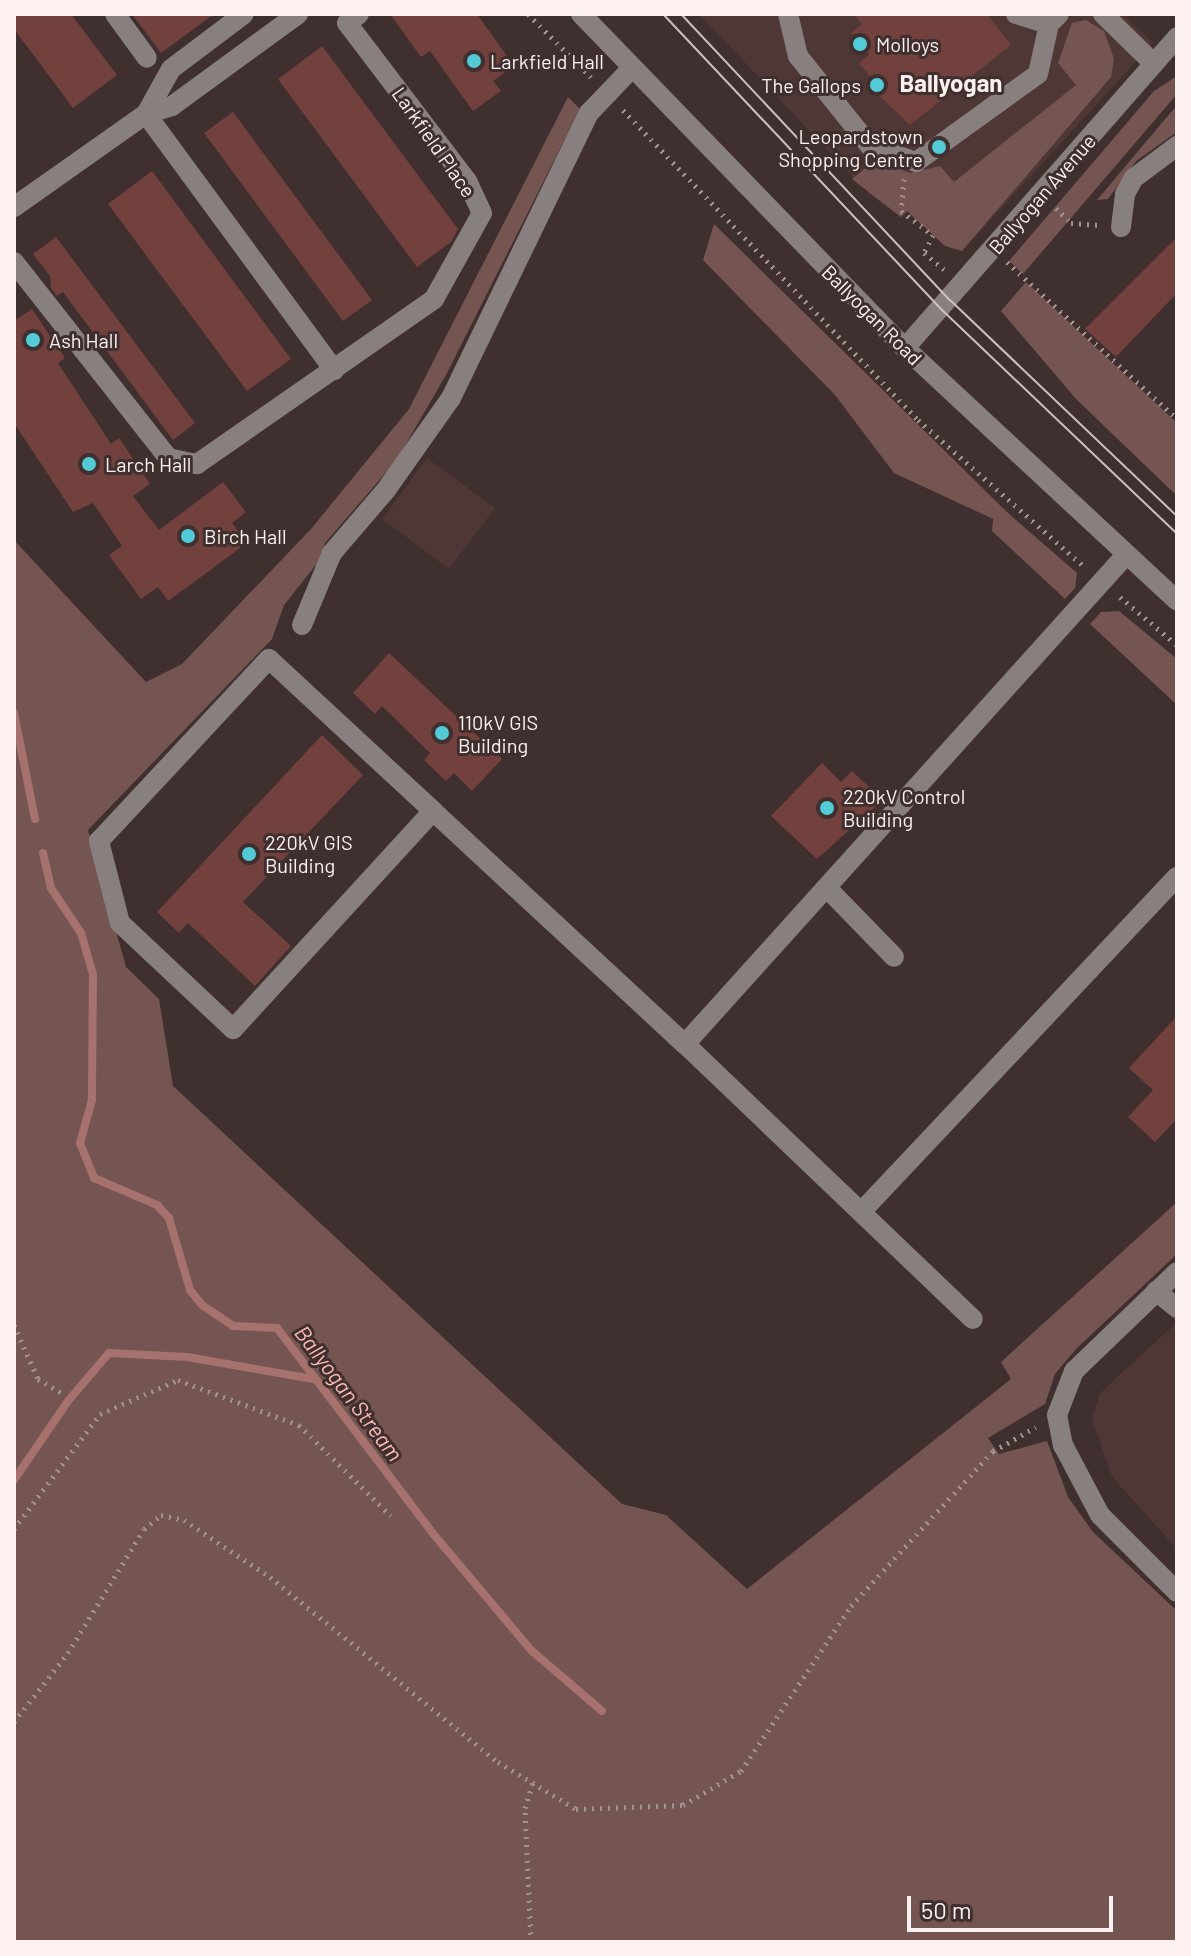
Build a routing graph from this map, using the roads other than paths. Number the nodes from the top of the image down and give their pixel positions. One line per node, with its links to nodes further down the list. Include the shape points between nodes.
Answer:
1 (115, 14): 11 (street)
2 (244, 14): 14 (street, via 171,69)
3 (298, 14): 14 (street, via 172,106)
4 (359, 14): 20 (street, Larkfield Place, via 347,23 467,181 482,213 434,299)
5 (581, 14): 13 (street, Ballyogan Road)
6 (788, 14): 9 (street, via 798,56 870,146 916,162 1038,74)
7 (1016, 14): 9 (street)
8 (1103, 14): 12 (street)
9 (1054, 19)
10 (1177, 38): 12 (street, Ballyogan Avenue)
11 (147, 58)
12 (1154, 64): 19 (street, Ballyogan Avenue)
13 (631, 69): 19 (street, Ballyogan Road); 23 (street, via 572,142 451,398 386,490 332,553)
14 (146, 114): 16 (street); 20 (street)
15 (1177, 146): 17 (street, via 1134,178 1125,194)
16 (15, 204)
17 (1121, 227)
18 (14, 262): 20 (street, Larkfield Place, via 168,458 197,464)
19 (905, 348): 21 (street, Ballyogan Road)
20 (334, 370)
21 (1125, 556): 22 (street, Ballyogan Road); 26 (street)
22 (1177, 601)
23 (302, 625)
24 (433, 811): 24 (street, via 233,1029 120,923 99,841 269,659); 28 (street)
25 (1177, 877): 29 (street)
26 (827, 888): 27 (street); 28 (street)
27 (894, 957)
28 (685, 1044): 29 (street)
29 (862, 1211): 33 (street)
30 (1177, 1272): 31 (street)
31 (1156, 1291): 32 (street); 34 (street, via 1074,1371 1057,1415 1063,1445 1100,1515)
32 (1177, 1308)
33 (973, 1319)
34 (1177, 1592)

